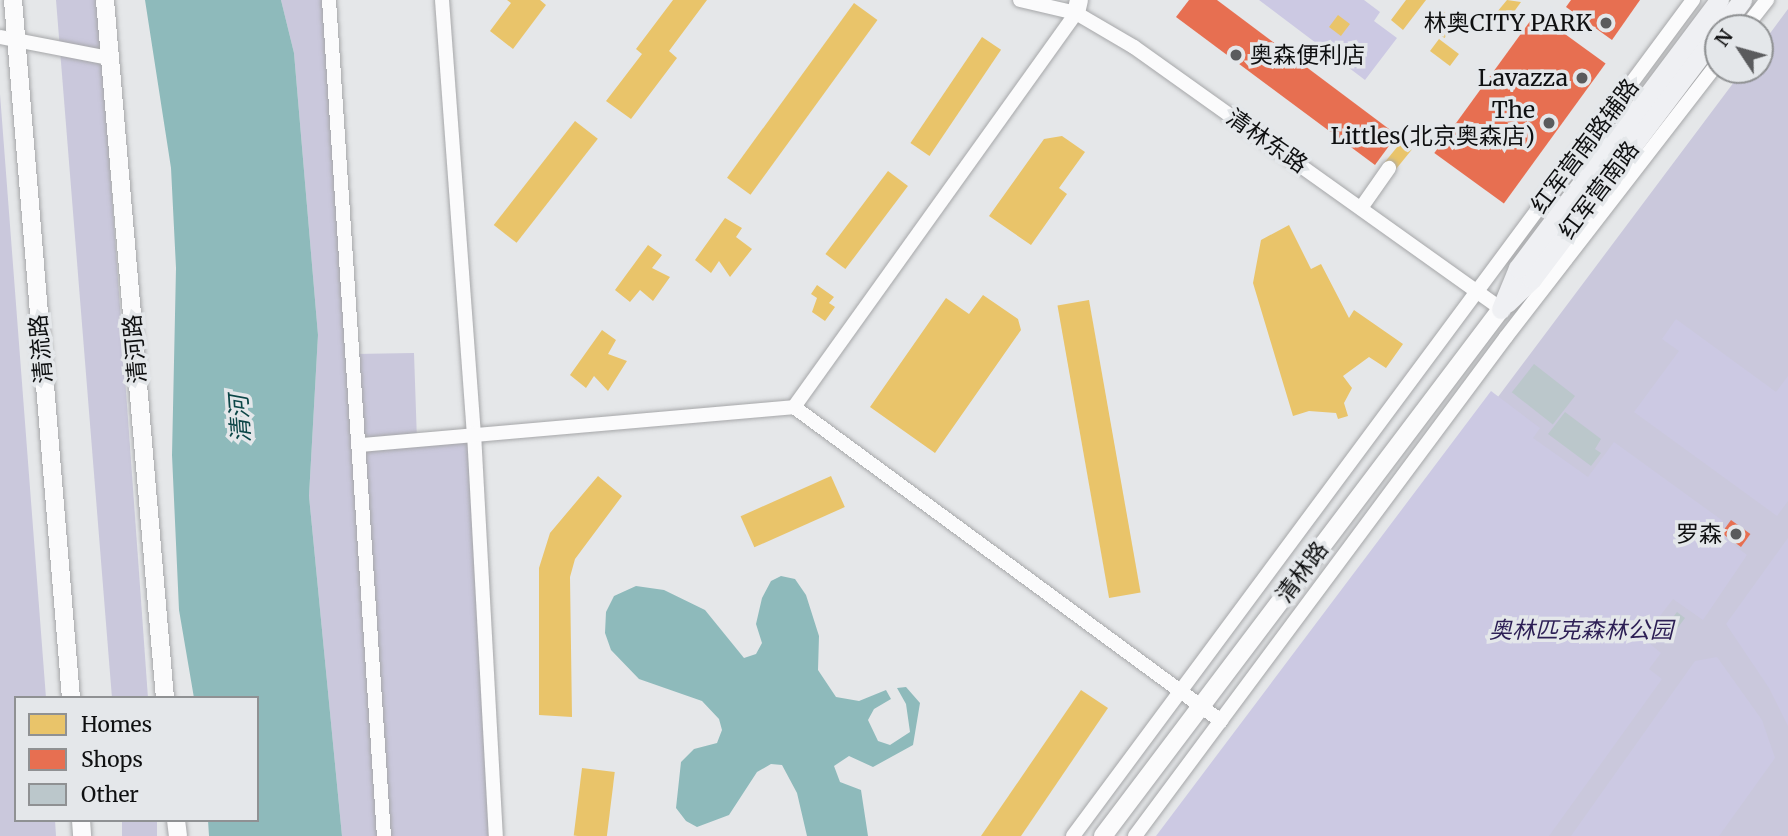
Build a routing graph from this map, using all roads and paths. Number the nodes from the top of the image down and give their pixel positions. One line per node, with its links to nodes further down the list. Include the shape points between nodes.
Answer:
1 (13, 0): 11 (street, 清流路)
2 (105, 0): 13 (street, 清河路)
3 (329, 0): 21 (street)
4 (442, 0): 20 (street)
5 (1020, 0): 9 (street, 清林东路)
6 (1693, 0): 17 (street, 红军营南路辅路)
7 (1719, 0): 18 (main road, 红军营南路, via 1518,268)
8 (1767, 0): 10 (street)
9 (1078, 7): 16 (street, 清林东路); 19 (street)
10 (1756, 14)
11 (8, 39): 13 (street); 23 (street, 清流路)
12 (1704, 51): 18 (main road, 红军营南路, via 1532,279)
13 (109, 58): 24 (street, 清河路)
14 (1704, 81): 26 (street, via 1506,337)
15 (1389, 168): 16 (street)
16 (1361, 208): 17 (street, 清林东路)
17 (1477, 292): 18 (street, 清林东路); 22 (street, 红军营南路辅路)
18 (1501, 309): 25 (street, 清林路)
19 (794, 407): 20 (street); 22 (street)
20 (474, 433): 21 (street); 28 (street)
21 (361, 445): 27 (street)
22 (1182, 692): 25 (street); 29 (street, 红军营南路辅路)
23 (71, 696)
24 (165, 696)
25 (1202, 706): 26 (street); 30 (street, 清林路)
26 (1221, 721): 31 (street)
27 (384, 836)
28 (496, 836)
29 (1073, 836)
30 (1103, 836)
31 (1135, 836)

